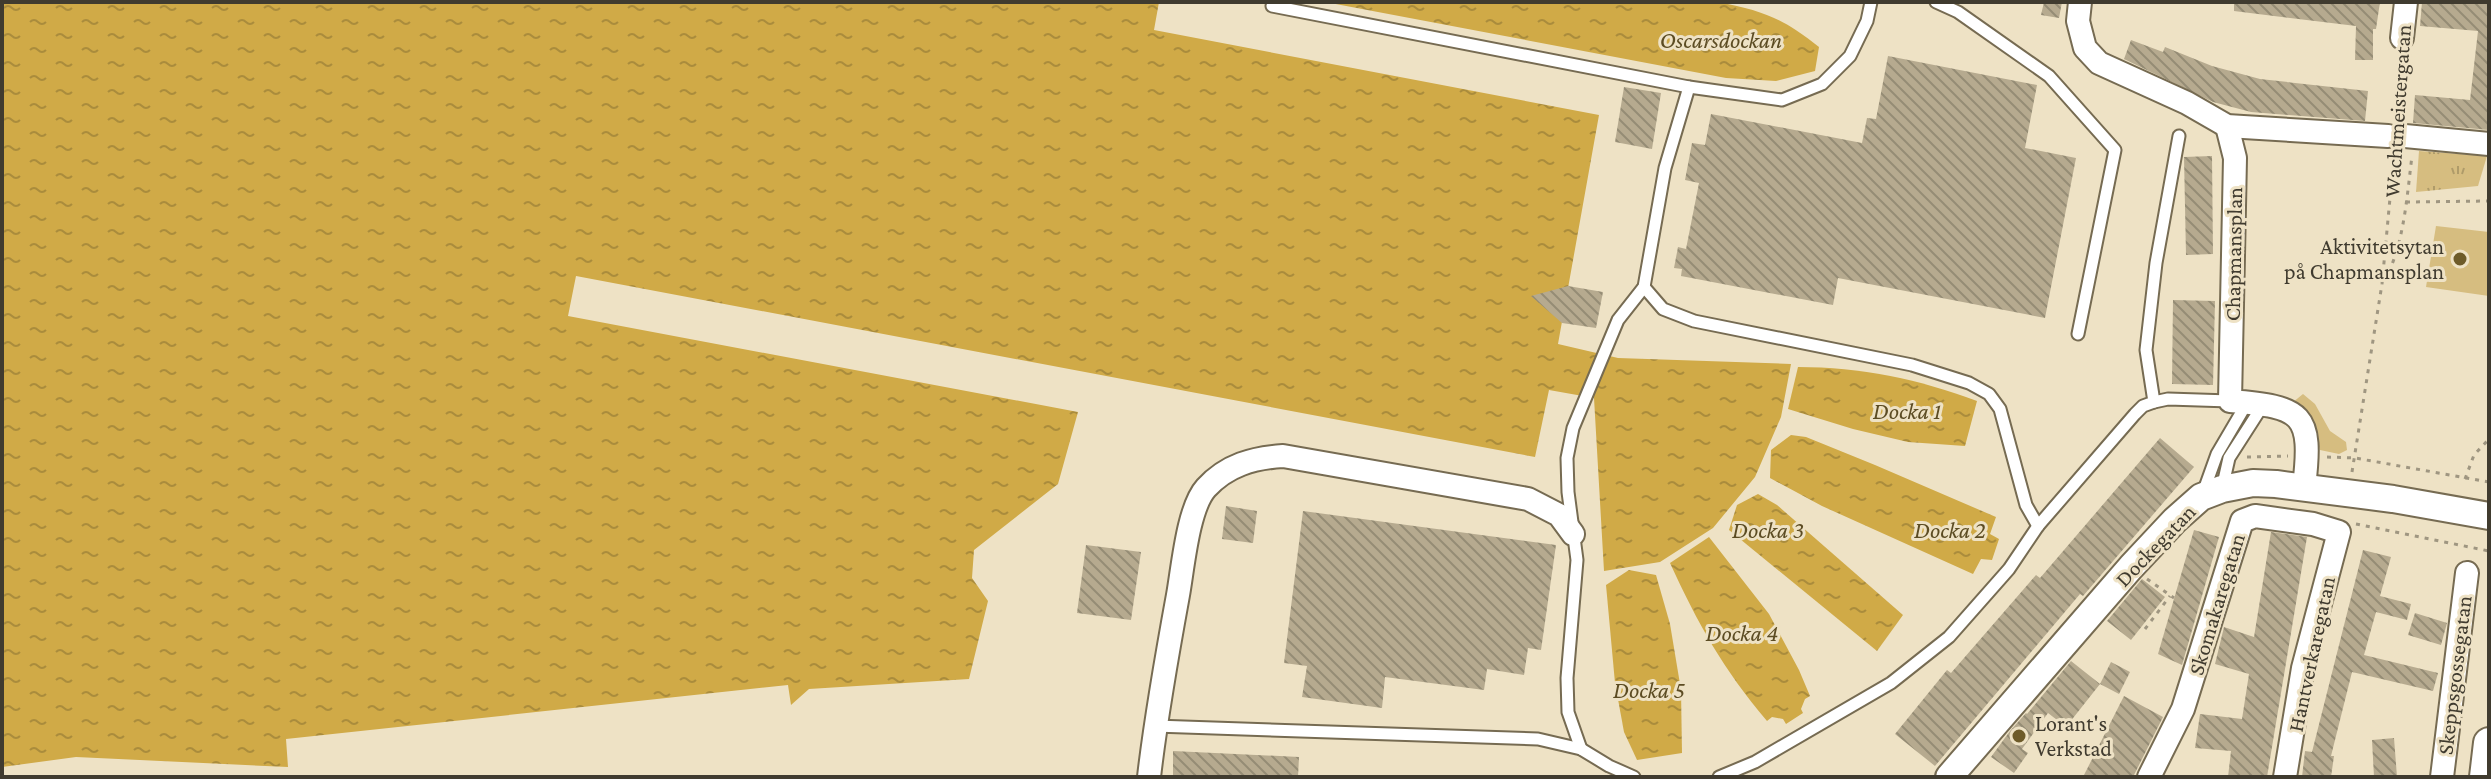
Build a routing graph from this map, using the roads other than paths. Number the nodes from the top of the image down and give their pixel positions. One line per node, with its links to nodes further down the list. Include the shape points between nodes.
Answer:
1 (1871, 2): 7 (lane, via 1850,56 1822,84 1782,100)
2 (1936, 2): 12 (lane, via 2049,76 2115,150)
3 (2080, 2): 8 (street, via 2078,21 2085,48 2099,63)
4 (2406, 2): 6 (street, Wachtmeistergatan)
5 (1272, 6): 7 (lane)
6 (2402, 38)
7 (1689, 87): 11 (lane, via 1665,168)
8 (2227, 126): 10 (street); 14 (street, Chapmansplan, via 2235,158)
9 (2179, 136): 13 (lane, via 2146,350)
10 (2489, 144)
11 (1644, 287): 18 (lane, via 1663,309 1694,321 1912,365 1989,394 2000,409 2026,505); 20 (lane, via 1618,320 1573,428 1567,458)
12 (2078, 334)
13 (2154, 402): 14 (lane); 18 (lane, via 2135,414)
14 (2247, 403): 15 (street, via 2295,415 2305,427); 16 (lane); 16 (lane, via 2217,454)
15 (2304, 487): 16 (street, via 2253,483); 17 (street)
16 (2212, 493): 28 (street, Dockegatan, via 2175,520 2131,567)
17 (2489, 516)
18 (2038, 526): 27 (lane, via 2009,569 1949,637 1903,674 1755,762)
19 (2339, 532): 29 (street, Skomakaregatan, via 2255,516 2242,521 2183,709); 30 (street, Hantverkaregatan, via 2303,668)
20 (1573, 534): 22 (street, via 1559,515 1528,499 1283,456 1258,458 1228,470 1204,490 1191,523); 24 (lane, via 1577,560 1568,712)
21 (2467, 573): 31 (street, Skeppsgossegatan)
22 (1155, 726): 24 (lane, via 1538,739); 25 (street)
23 (2489, 743): 32 (main road, Skeppsgossegatan)
24 (1581, 749): 26 (lane)
25 (1149, 777)
26 (1634, 777)
27 (1719, 777)
28 (1949, 777)
29 (2149, 777)
30 (2285, 777)
31 (2442, 777)
32 (2485, 777)

